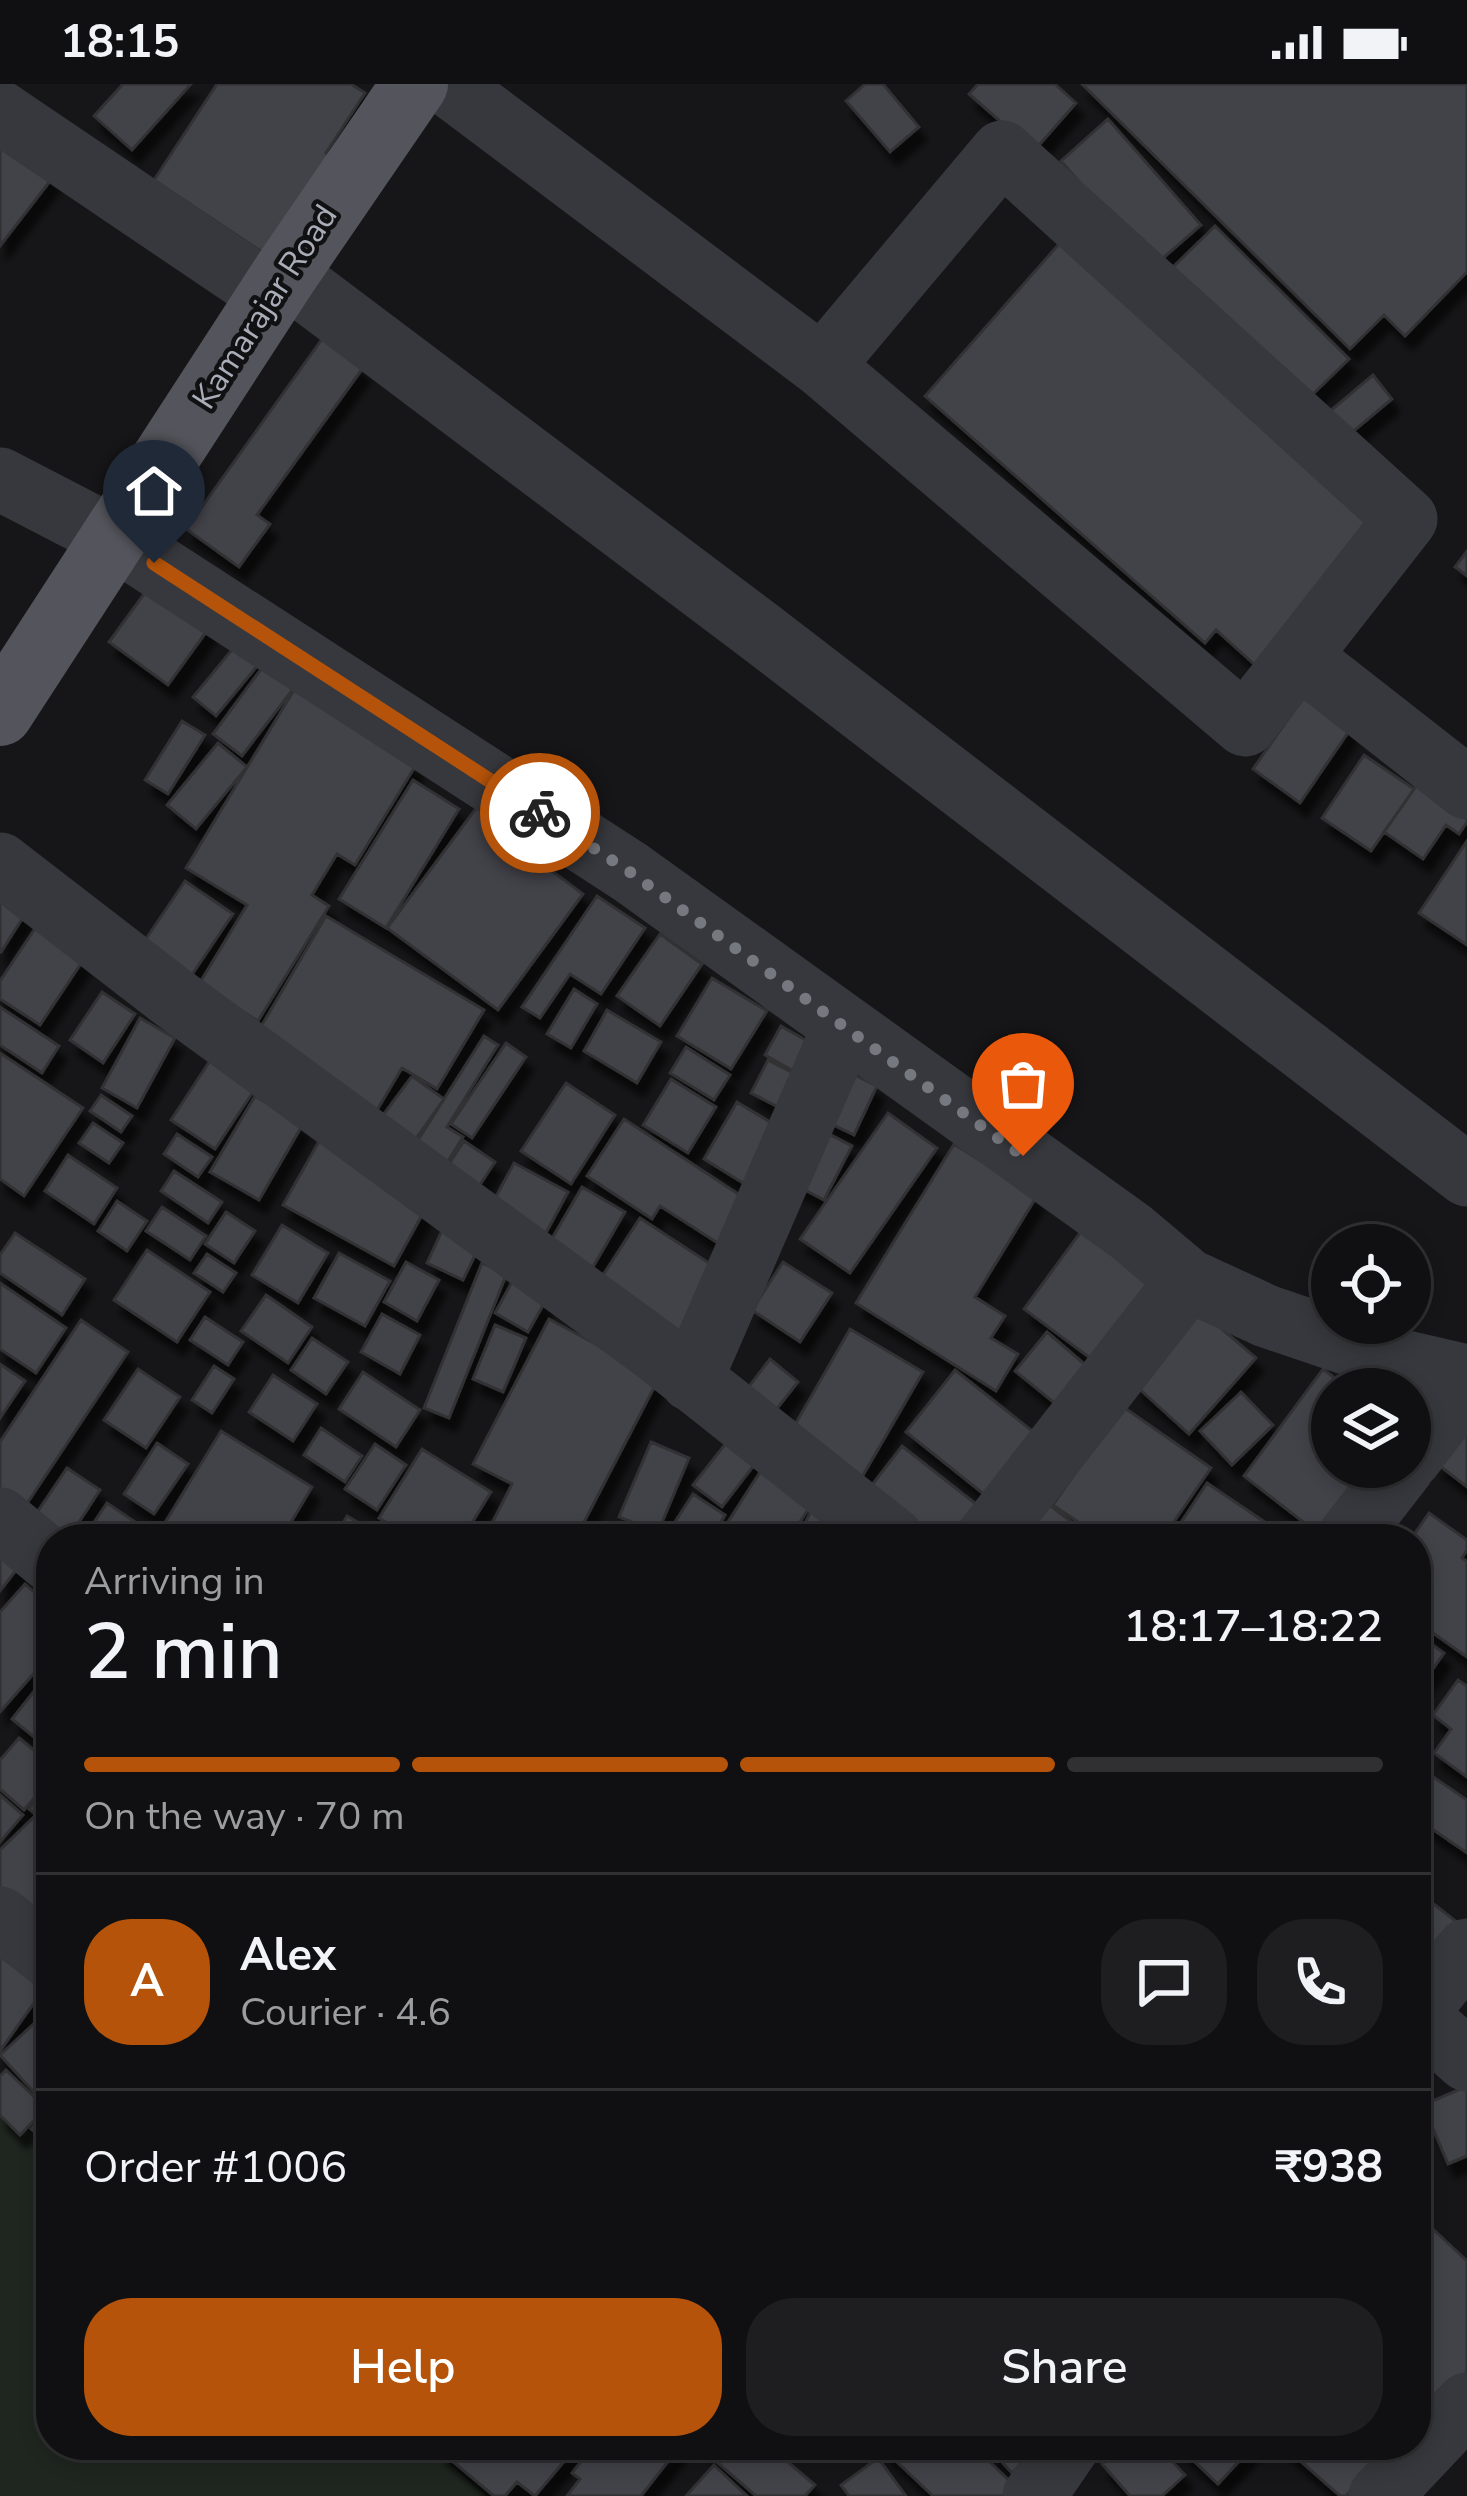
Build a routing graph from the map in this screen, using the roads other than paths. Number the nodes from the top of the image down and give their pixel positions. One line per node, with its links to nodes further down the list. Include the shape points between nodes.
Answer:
1 (415, 84): 4 (main road, Kamarajar Road)
2 (447, 84): 5 (street)
3 (0, 112): 4 (street)
4 (279, 285): 7 (main road, Kamarajar Road); 13 (street, via 759,631)
5 (823, 366): 5 (street, via 1002,152 1406,519 1245,725)
6 (0, 478): 7 (street)
7 (115, 538): 9 (main road, Kamarajar Road); 12 (street, via 630,872)
8 (1324, 676): 10 (street)
9 (0, 713)
10 (1467, 788)
11 (0, 864): 15 (street)
12 (844, 1027): 14 (street); 15 (street)
13 (1467, 1175)
14 (1188, 1280): 16 (street, via 1266,1316); 21 (street)
15 (691, 1380): 20 (street)
16 (1467, 1380): 17 (street)
17 (1431, 1429)
18 (1387, 1488): 22 (street)
19 (0, 1519): 23 (street)
20 (873, 1524)
21 (998, 1524)
22 (1359, 1524)
23 (36, 1549)
24 (0, 1918): 25 (street)
25 (36, 1946)
26 (1467, 1950): 27 (street)
27 (1431, 1991)
28 (1431, 2020): 29 (street)
29 (1467, 2060)
30 (1459, 2429): 31 (street)
31 (1431, 2453)
32 (1422, 2460): 33 (street)
33 (1380, 2496)

